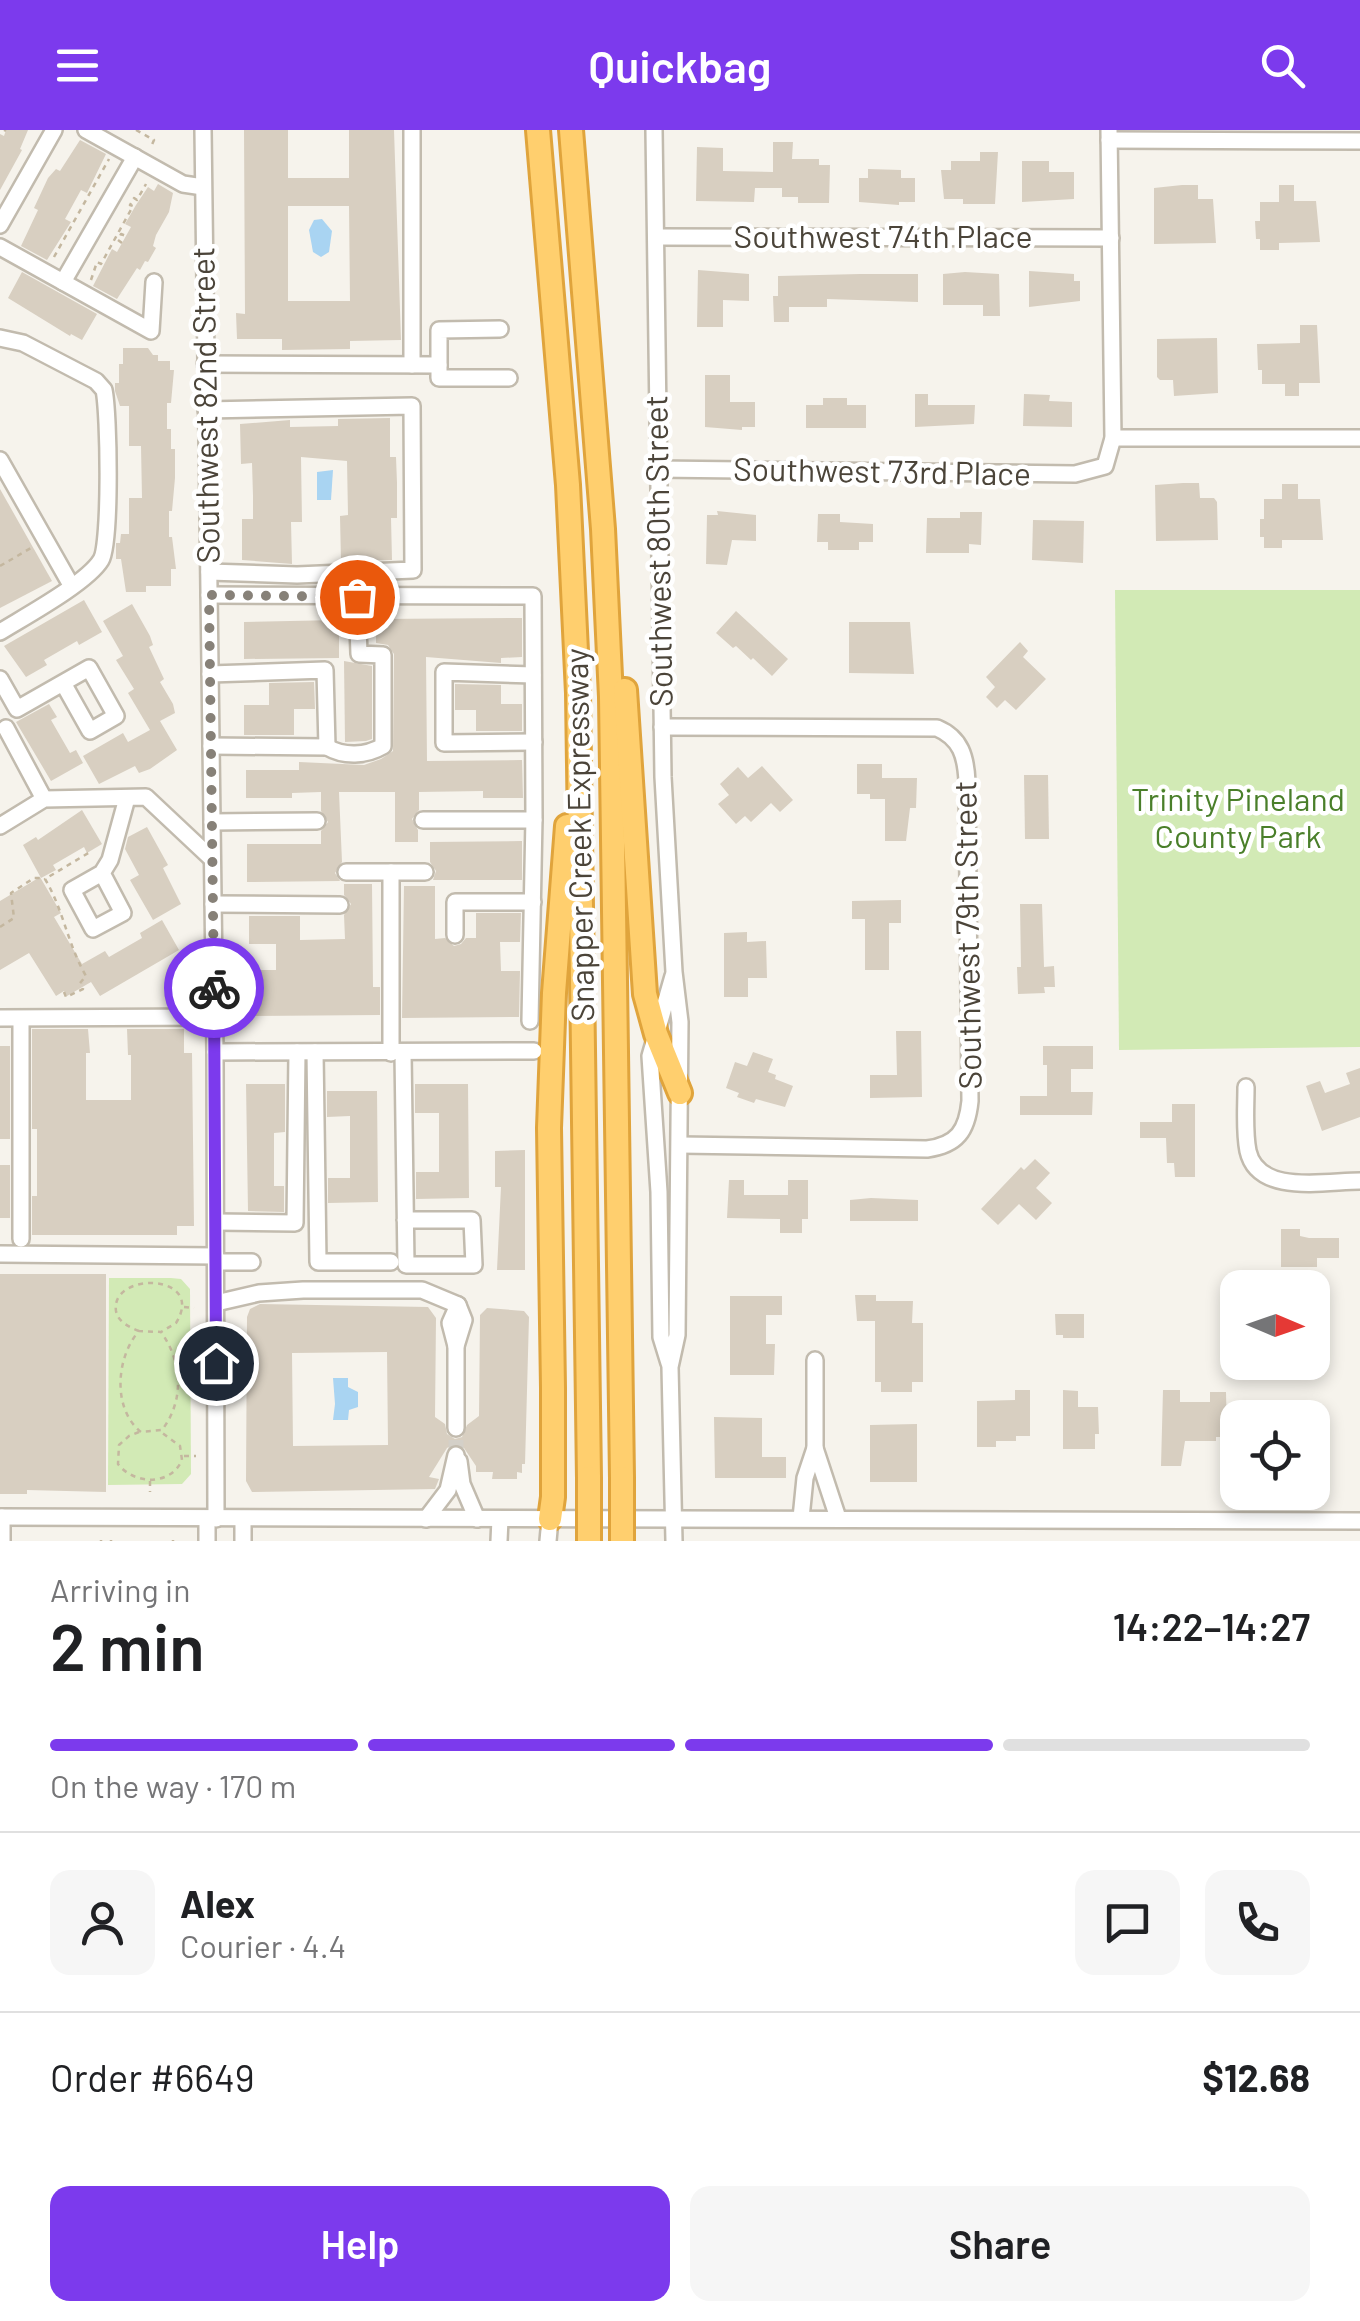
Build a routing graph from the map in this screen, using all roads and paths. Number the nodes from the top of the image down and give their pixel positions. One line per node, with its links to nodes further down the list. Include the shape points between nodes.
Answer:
1 (54, 130): 15 (street)
2 (86, 130): 12 (street)
3 (137, 130): 12 (path, via 154,140)
4 (203, 130): 14 (street, Southwest 82nd Street)
5 (412, 130): 29 (street)
6 (538, 130): 49 (highway, Snapper Creek Expressway)
7 (571, 130): 41 (highway, Snapper Creek Expressway)
8 (654, 130): 18 (street, Southwest 80th Street)
9 (1109, 135): 10 (street); 19 (street)
10 (1360, 141)
11 (112, 154): 22 (path)
12 (141, 155): 14 (street, via 183,184); 23 (street)
13 (149, 178): 16 (path)
14 (203, 188): 28 (street, Southwest 82nd Street)
15 (0, 225)
16 (118, 236): 17 (path); 20 (path); 25 (path)
17 (126, 236)
18 (656, 237): 19 (street, Southwest 74th Place); 36 (street, Southwest 80th Street)
19 (1110, 238): 33 (street)
20 (122, 243)
21 (0, 247): 23 (street)
22 (49, 265)
23 (63, 282): 24 (street, via 151,331)
24 (154, 282)
25 (88, 287)
26 (500, 330): 30 (street, via 439,330)
27 (0, 338): 40 (street, via 23,343 104,390 105,549 96,567)
28 (205, 364): 29 (street); 32 (street, Southwest 82nd Street)
29 (412, 365): 30 (street)
30 (439, 365): 31 (street, via 439,378)
31 (509, 378)
32 (206, 410): 39 (street, Southwest 82nd Street); 39 (street, via 412,406 413,570)
33 (1113, 438): 34 (street); 36 (street, Southwest 73rd Place, via 1105,466 1075,474)
34 (1360, 438)
35 (0, 460): 40 (street)
36 (658, 470): 51 (street, Southwest 80th Street)
37 (40, 558): 38 (path, via 33,546)
38 (0, 566)
39 (209, 572): 42 (street, Southwest 82nd Street)
40 (71, 585): 44 (street)
41 (606, 585): 81 (highway, via 620,616 644,982); 135 (highway, Snapper Creek Expressway, bridge)
42 (209, 595): 43 (street); 45 (street, Southwest 82nd Street)
43 (357, 597): 46 (street, via 533,596); 55 (street, via 359,654 382,655 383,746 355,754)
44 (0, 632)
45 (210, 674): 54 (street, Southwest 82nd Street); 55 (street, via 325,670)
46 (533, 676): 53 (street); 53 (street, via 444,672 444,743)
47 (0, 679): 50 (street)
48 (63, 683): 50 (street)
49 (578, 693): 129 (highway, via 553,1012); 134 (highway, Snapper Creek Expressway, bridge)
50 (18, 709): 52 (street)
51 (662, 727): 74 (street, Southwest 80th Street); 89 (street, Southwest 79th Street, via 928,727 955,738 968,782 970,1090 962,1133 927,1149)
52 (3, 730): 57 (street)
53 (534, 742): 59 (street)
54 (211, 746): 55 (street); 61 (street, Southwest 82nd Street)
55 (327, 747)
56 (127, 798): 57 (street); 63 (street, via 146,797); 67 (street)
57 (44, 800): 62 (street)
58 (424, 820): 59 (street)
59 (534, 820): 69 (street)
60 (318, 821): 61 (street)
61 (212, 822): 63 (street, Southwest 82nd Street)
62 (0, 826)
63 (212, 859): 70 (street, Southwest 82nd Street)
64 (346, 872): 65 (street)
65 (391, 872): 66 (street); 86 (street)
66 (425, 872)
67 (102, 874)
68 (45, 879): 72 (path, via 12,891 14,918)
69 (533, 902): 73 (street, via 454,902); 79 (street)
70 (213, 904): 71 (street); 77 (street, Southwest 82nd Street)
71 (340, 905)
72 (0, 928)
73 (455, 936)
74 (674, 972): 81 (street, Southwest 80th Street); 88 (street, Southwest 80th Street)
75 (82, 982): 76 (path, via 83,990)
76 (64, 992)
77 (214, 1017): 78 (street); 82 (street, Southwest 82nd Street)
78 (0, 1018)
79 (530, 1021)
80 (21, 1024): 93 (street)
81 (656, 1034): 88 (highway); 106 (street, Southwest 80th Street, via 650,1068 661,1337)
82 (216, 1052): 83 (street); 92 (street, Southwest 82nd Street)
83 (297, 1052): 84 (street); 92 (street, via 296,1223)
84 (316, 1052): 86 (street); 97 (street, via 318,1262)
85 (534, 1052): 86 (street)
86 (397, 1053): 91 (street)
87 (1246, 1087): 90 (street, via 1247,1148 1264,1176)
88 (680, 1093): 89 (street, Southwest 80th Street)
89 (680, 1146): 106 (street, Southwest 80th Street, via 677,1335)
90 (1360, 1182)
91 (405, 1220): 91 (street, via 406,1266 474,1265 472,1220)
92 (216, 1222): 95 (street, Southwest 82nd Street)
93 (22, 1239)
94 (0, 1254): 95 (street)
95 (216, 1259): 96 (street); 100 (street, Southwest 82nd Street)
96 (252, 1262)
97 (391, 1262)
98 (148, 1274): 99 (path)
99 (150, 1283): 101 (path, via 173,1288); 103 (path, via 127,1289 117,1301 121,1322)
100 (216, 1302): 109 (street, via 259,1293 351,1298 422,1290 458,1305 450,1323); 123 (street, Southwest 82nd Street)
101 (183, 1308): 102 (path); 104 (path)
102 (194, 1308)
103 (139, 1331): 104 (path); 110 (path, via 125,1356 121,1392)
104 (161, 1332): 107 (path, via 174,1353)
105 (815, 1360): 112 (street)
106 (670, 1367): 120 (street, Southwest 80th Street)
107 (178, 1382): 108 (path); 111 (path, via 174,1408)
108 (195, 1382)
109 (456, 1428)
110 (141, 1432): 111 (path); 117 (path, via 124,1440 116,1458 128,1474)
111 (160, 1432): 113 (path, via 174,1439)
112 (815, 1448): 115 (street); 116 (street)
113 (182, 1456): 114 (path); 117 (path, via 174,1473)
114 (196, 1456)
115 (805, 1478): 116 (street); 121 (street)
116 (825, 1479): 122 (street)
117 (150, 1480): 118 (path)
118 (150, 1492)
119 (1, 1517): 123 (street); 130 (street)
120 (672, 1518): 121 (street); 129 (street); 136 (street, Southwest 80th Street)
121 (800, 1518): 122 (street)
122 (838, 1518): 128 (street)
123 (212, 1519): 127 (street); 131 (street, Southwest 82nd Street)
124 (426, 1519): 125 (street); 125 (street, via 448,1490 456,1455); 127 (street)
125 (476, 1519): 126 (street)
126 (500, 1519): 129 (street); 133 (street)
127 (243, 1520): 132 (street)
128 (1360, 1521)
129 (549, 1530)
130 (2, 1541)
131 (207, 1541)
132 (243, 1541)
133 (499, 1541)
134 (589, 1541)
135 (622, 1541)
136 (674, 1541)

